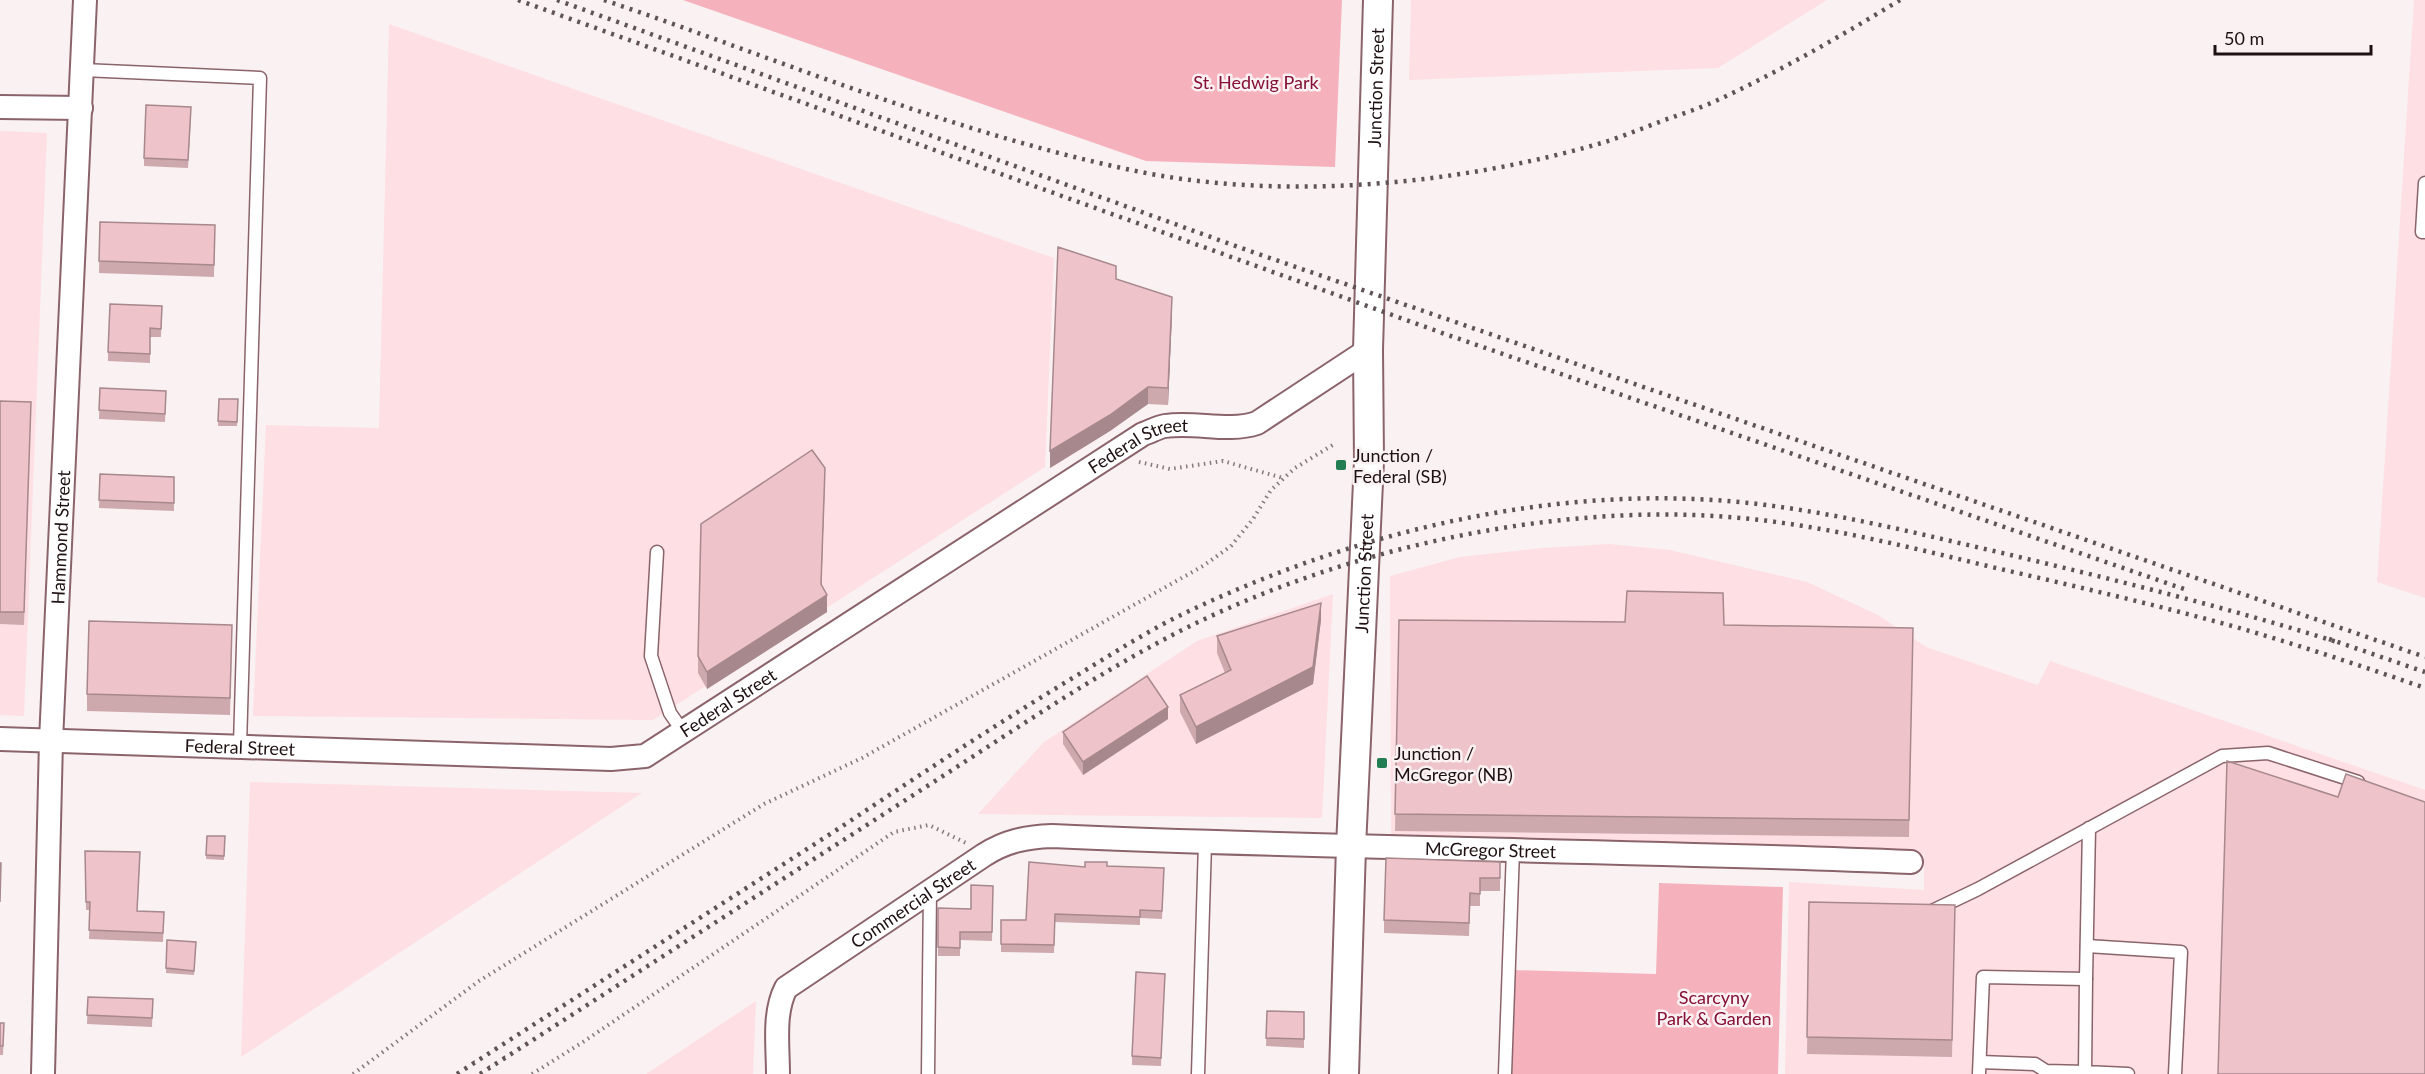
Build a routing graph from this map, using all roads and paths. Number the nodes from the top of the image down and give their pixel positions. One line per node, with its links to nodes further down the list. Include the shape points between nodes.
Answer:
1 (85, 0): 3 (street, Hammond Street)
2 (1378, 0): 8 (street, Junction Street)
3 (83, 70): 5 (street, Hammond Street); 16 (lane, via 260,78)
4 (0, 107): 5 (street)
5 (81, 108): 15 (street, Hammond Street)
6 (2425, 183): 7 (lane)
7 (2425, 232)
8 (1368, 350): 10 (street, Federal Street, via 1257,423 1246,427 1164,426); 21 (street, Junction Street, via 1369,461)
9 (1336, 443): 11 (path)
10 (1111, 455): 11 (path, via 1170,469 1223,461); 13 (street, Federal Street)
11 (1284, 478): 32 (path, via 1231,546 1203,566 862,758 764,804 480,981)
12 (657, 552): 13 (lane, via 651,656 670,713)
13 (684, 733): 16 (street, Federal Street, via 645,756 611,759)
14 (0, 739): 15 (street, Federal Street)
15 (51, 741): 16 (street, Federal Street); 31 (street, Hammond Street)
16 (240, 745)
17 (2368, 785): 18 (lane, via 2268,753 2222,756)
18 (2089, 828): 26 (lane, via 1931,912); 27 (lane)
19 (1070, 837): 20 (street, McGregor Street); 23 (street, Commercial Street, via 1027,837)
20 (1205, 843): 21 (street, McGregor Street); 36 (lane)
21 (1352, 847): 22 (street, McGregor Street); 37 (street, Junction Street)
22 (1513, 850): 24 (street, McGregor Street); 38 (lane)
23 (984, 855): 25 (street, Commercial Street); 33 (path, via 929,825 894,832)
24 (1911, 862)
25 (930, 890): 34 (street, Commercial Street, via 786,988 780,999); 35 (lane)
26 (1919, 911)
27 (2087, 946): 28 (lane); 40 (lane, via 2181,952)
28 (2086, 979): 29 (lane, via 1983,977); 30 (lane)
29 (1980, 1068): 30 (lane, via 2035,1064 2046,1071)
30 (2085, 1072): 39 (lane)
31 (43, 1074)
32 (353, 1074)
33 (532, 1074)
34 (778, 1074)
35 (927, 1074)
36 (1198, 1074)
37 (1344, 1074)
38 (1505, 1074)
39 (2128, 1074)
40 (2175, 1074)

